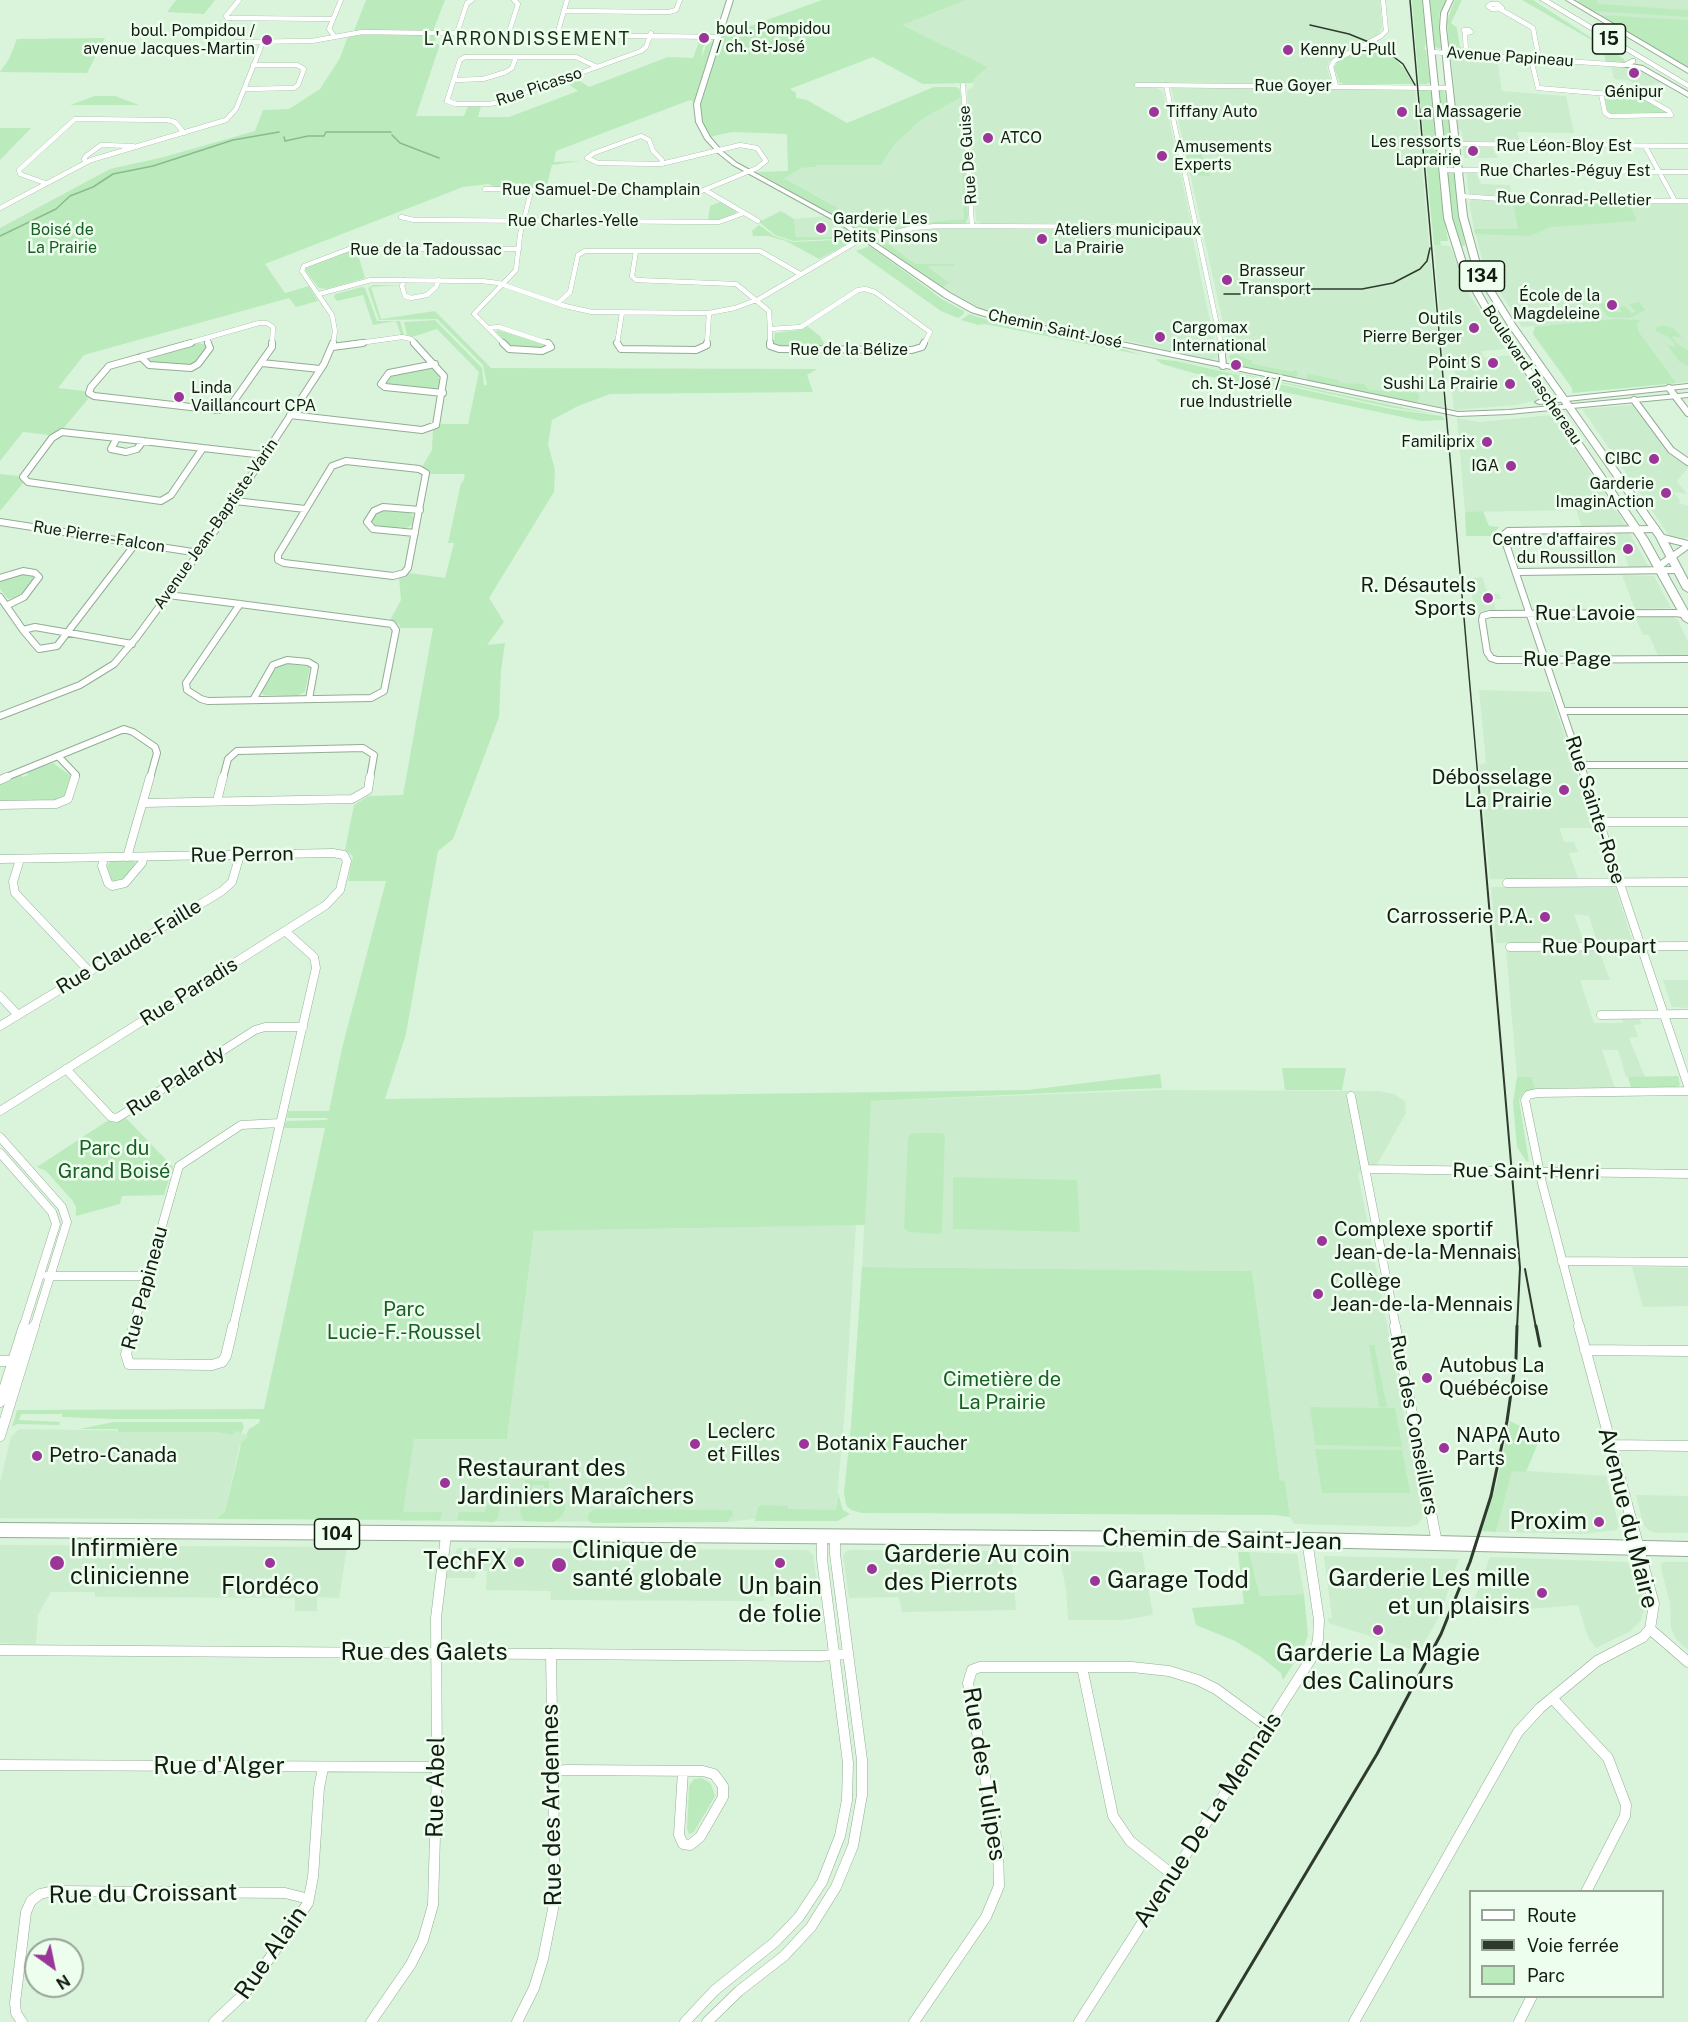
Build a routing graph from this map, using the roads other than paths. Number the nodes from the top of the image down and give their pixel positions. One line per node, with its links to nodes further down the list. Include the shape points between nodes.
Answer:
1 (239, 0): 17 (street, via 227,18)
2 (341, 0): 17 (street)
3 (472, 0): 19 (street, via 467,3)
4 (514, 0): 20 (street, via 518,4)
5 (567, 0): 16 (street)
6 (680, 0): 16 (street, via 676,10 669,12)
7 (730, 0): 24 (street, Chemin Saint-José)
8 (1383, 0): 44 (street, via 1385,32 1334,61 1331,67)
9 (1426, 0): 28 (main road, Boulevard Taschereau / 134)
10 (1450, 0): 29 (main road, Boulevard Taschereau / 134, via 1443,18)
11 (1542, 0): 34 (highway); 45 (highway, 15)
12 (1553, 0): 18 (highway, 15)
13 (1559, 0): 18 (highway)
14 (1569, 0): 38 (street)
15 (1500, 9): 33 (street, via 1533,28)
16 (564, 11): 22 (street)
17 (333, 19): 25 (street, via 329,29)
18 (1586, 19): 40 (highway, 15)
19 (457, 33): 20 (street); 25 (street, via 357,32)
20 (509, 33): 22 (street)
21 (1465, 33): 30 (street)
22 (558, 34): 23 (street)
23 (651, 35): 24 (street); 36 (street, Rue Picasso, via 644,50)
24 (718, 35): 57 (street, Chemin Saint-José, via 697,110 703,131)
25 (335, 36): 27 (street, via 312,41)
26 (236, 42): 27 (street)
27 (263, 42): 35 (street)
28 (1431, 52): 29 (street, Avenue Papineau); 46 (main road, Boulevard Taschereau / 134)
29 (1445, 53): 30 (street, Avenue Papineau); 47 (main road, Boulevard Taschereau / 134)
30 (1466, 54): 32 (street, Avenue Papineau)
31 (516, 57): 36 (street, Rue Picasso, via 578,58); 39 (street, via 506,72 483,79); 39 (street, Rue Picasso, via 464,57)
32 (1531, 59): 33 (street, Avenue Papineau); 49 (street, via 1538,88)
33 (1539, 59): 34 (street, Avenue Papineau)
34 (1628, 63): 37 (highway)
35 (253, 65): 48 (street); 48 (street, via 297,65 304,69 293,88)
36 (597, 67): 39 (street, Rue Picasso, via 490,104 449,103)
37 (1641, 67): 50 (street)
38 (1688, 71)
39 (454, 80)
40 (1688, 80)
41 (963, 85): 77 (street, Rue De Guise)
42 (1137, 85): 43 (street, Rue Goyer)
43 (1166, 86): 44 (street, Rue Goyer); 78 (street)
44 (1336, 86): 46 (street, Rue Goyer)
45 (1688, 86)
46 (1435, 87): 47 (street, Rue Goyer); 52 (main road, Boulevard Taschereau / 134)
47 (1449, 88): 53 (main road, Boulevard Taschereau / 134)
48 (244, 89): 51 (street, via 229,118)
49 (1601, 94): 49 (street, via 1605,113 1611,116 1671,115 1646,98)
50 (1688, 95)
51 (184, 133): 56 (street); 65 (street, via 175,122 167,120 73,120 18,171)
52 (1441, 144): 53 (street, Rue Léon-Bloy Est); 60 (main road, Boulevard Taschereau / 134)
53 (1455, 145): 54 (street, Rue Léon-Bloy Est); 62 (main road, Boulevard Taschereau / 134)
54 (1645, 146): 55 (street, Rue Léon-Bloy Est); 63 (street)
55 (1688, 146)
56 (134, 147): 58 (street); 58 (street, via 101,145 86,156)
57 (718, 150): 59 (street); 61 (street, Chemin Saint-José); 61 (street, via 740,145 758,149 765,163)
58 (86, 162): 65 (street)
59 (661, 164): 59 (street, via 598,163 587,158 641,136 649,140)
60 (1443, 170): 62 (street, Rue Charles-Péguy Est); 80 (main road, Boulevard Taschereau / 134)
61 (749, 171): 67 (street, Rue Samuel-De Champlain); 79 (street, Chemin Saint-José)
62 (1458, 171): 63 (street, Rue Charles-Péguy Est); 69 (main road, Boulevard Taschereau / 134)
63 (1659, 172): 64 (street, Rue Charles-Péguy Est); 70 (street)
64 (1688, 172)
65 (45, 183): 72 (street)
66 (485, 189): 68 (street, Rue Samuel-De Champlain)
67 (705, 190): 68 (street, Rue Samuel-De Champlain); 73 (street)
68 (531, 191): 75 (street)
69 (1461, 196): 70 (street, Rue Conrad-Pelletier); 81 (main road, Boulevard Taschereau / 134)
70 (1675, 201): 71 (street, Rue Conrad-Pelletier)
71 (1688, 201)
72 (0, 208)
73 (744, 213): 75 (street, Rue Charles-Yelle, via 719,222); 76 (street)
74 (401, 217): 75 (street, Rue Charles-Yelle)
75 (524, 220): 82 (street)
76 (758, 221)
77 (972, 226): 78 (street); 79 (street, via 922,227)
78 (1197, 227): 105 (street)
79 (867, 239): 85 (street); 105 (street, Chemin Saint-José, via 956,301 982,313)
80 (1456, 248): 81 (main road); 91 (main road, Boulevard Taschereau / 134)
81 (1471, 248): 90 (main road, Boulevard Taschereau / 134)
82 (519, 249): 84 (street, Rue de la Tadoussac, via 347,249); 88 (street, via 516,270)
83 (636, 250): 85 (street, via 760,251); 92 (street, via 632,276 636,280 730,282); 93 (street, via 580,253 571,291)
84 (302, 268): 89 (street, Avenue Jean-Baptiste-Varin)
85 (800, 274): 92 (street)
86 (404, 280): 87 (street); 87 (street, via 405,296 411,298 427,295); 89 (street, via 363,281)
87 (439, 280): 88 (street, via 482,280)
88 (504, 285): 93 (street); 96 (street, via 475,312)
89 (319, 294): 99 (street, Avenue Jean-Baptiste-Varin, via 333,320)
90 (1493, 296): 91 (main road); 100 (main road, Boulevard Taschereau / 134)
91 (1479, 297): 101 (main road, Boulevard Taschereau / 134)
92 (756, 301): 95 (street); 97 (street, Rue de la Bélize, via 770,313)
93 (558, 303): 94 (street, via 587,311)
94 (622, 313): 95 (street); 95 (street, via 617,344 621,349 696,350 707,345)
95 (709, 313)
96 (487, 327): 96 (street, via 511,350 551,347 549,343)
97 (770, 329): 97 (street, Rue de la Bélize, via 770,346 779,349 915,350 922,347 930,333 876,292 865,289 798,328)
98 (207, 338): 102 (street); 102 (street, via 210,348 191,368 149,365); 103 (street, via 259,323 271,324 273,340)
99 (332, 347): 104 (street, via 405,337); 106 (street, Avenue Jean-Baptiste-Varin)
100 (1528, 348): 101 (main road); 113 (main road, Boulevard Taschereau / 134)
101 (1513, 349): 114 (main road, Boulevard Taschereau / 134)
102 (141, 357): 103 (street, via 107,367 89,393 223,410 233,406)
103 (262, 363): 106 (street)
104 (435, 364): 109 (street, via 444,376); 109 (street, via 389,373 381,384)
105 (1223, 366): 114 (street, Chemin Saint-José, via 1443,411 1486,413)
106 (320, 369): 116 (street, Avenue Jean-Baptiste-Varin)
107 (1688, 386): 108 (street)
108 (1669, 388): 111 (street); 113 (street)
109 (442, 393): 116 (street, via 437,423 427,430)
110 (1688, 395): 111 (street)
111 (1675, 396): 112 (street); 115 (street)
112 (1634, 400): 113 (street); 121 (street, via 1671,450)
113 (1567, 402): 114 (street, Chemin Saint-José); 128 (main road, Boulevard Taschereau / 134)
114 (1551, 404): 126 (main road, Boulevard Taschereau / 134)
115 (1688, 413)
116 (290, 415): 120 (street, Avenue Jean-Baptiste-Varin)
117 (117, 438): 118 (street); 118 (street, via 111,448 126,452); 119 (street, via 57,434 23,478 28,482 161,501 171,495)
118 (143, 441): 119 (street)
119 (203, 448): 120 (street)
120 (264, 455): 122 (street, Avenue Jean-Baptiste-Varin)
121 (1688, 462)
122 (235, 501): 123 (street); 132 (street, Avenue Jean-Baptiste-Varin)
123 (305, 509): 124 (street, via 332,466 344,461 424,471); 127 (street, via 278,555 281,562 396,576 408,568)
124 (420, 510): 127 (street); 127 (street, via 383,507 374,511 367,522 373,529)
125 (0, 522): 129 (street, Rue Pierre-Falcon)
126 (1638, 531): 128 (street); 134 (main road, Boulevard Taschereau / 134); 135 (street, Rue Sainte-Rose, via 1510,531 1503,534)
127 (415, 533)
128 (1658, 533): 130 (main road); 133 (main road, Boulevard Taschereau / 134)
129 (136, 543): 132 (street, Rue Pierre-Falcon); 146 (street)
130 (1688, 544): 133 (street)
131 (1688, 552): 133 (street)
132 (199, 553): 138 (street, Avenue Jean-Baptiste-Varin)
133 (1674, 563): 134 (street); 137 (main road, Boulevard Taschereau / 134)
134 (1657, 569): 135 (street); 144 (main road, Boulevard Taschereau / 134)
135 (1516, 572): 142 (street, Rue Sainte-Rose)
136 (0, 578): 141 (street, via 23,571 39,577 24,597)
137 (1688, 589)
138 (168, 595): 140 (street); 147 (street, Avenue Jean-Baptiste-Varin)
139 (0, 597): 141 (street)
140 (240, 604): 150 (street, via 395,626 383,694 371,698); 151 (street, via 186,687 206,701)
141 (6, 606): 145 (street)
142 (1529, 614): 143 (street, Rue Lavoie); 144 (street, Rue Lavoie, via 1676,613); 149 (street, Rue Sainte-Rose)
143 (1482, 616): 149 (street, Rue Page, via 1491,658)
144 (1687, 617)
145 (23, 630): 146 (street, via 35,627); 146 (street, via 42,649 57,645)
146 (67, 633): 147 (street)
147 (132, 644): 154 (street, Avenue Jean-Baptiste-Varin, via 114,664 90,680)
148 (1688, 659): 149 (street, Rue Page)
149 (1545, 660): 152 (street, Rue Sainte-Rose)
150 (309, 699): 151 (street); 151 (street, via 315,666 287,660 273,665)
151 (253, 700)
152 (1563, 711): 153 (street); 156 (street, Rue Sainte-Rose)
153 (1688, 711)
154 (0, 716)
155 (58, 756): 158 (street); 160 (street, via 117,731 133,732 157,751); 161 (street, via 76,775 69,799 56,804)
156 (1581, 765): 157 (street); 162 (street, Rue Sainte-Rose)
157 (1688, 765)
158 (0, 780)
159 (217, 801): 159 (street, via 357,798 368,790 374,755 363,748 237,751 228,759); 160 (street)
160 (143, 803): 166 (street)
161 (0, 805)
162 (1600, 822): 163 (street); 171 (street, Rue Sainte-Rose)
163 (1688, 822)
164 (341, 854): 165 (street, Rue Perron); 174 (street, Rue Paradis, via 347,861 338,894)
165 (240, 855): 167 (street, Rue Perron); 178 (street, Rue Claude-Faille, via 227,887)
166 (127, 857): 167 (street, Rue Perron); 168 (street, Rue Perron)
167 (144, 857): 168 (street, via 125,883 112,886 102,866)
168 (104, 858): 170 (street, Rue Perron)
169 (0, 859): 170 (street, Rue Perron)
170 (20, 859): 178 (street, via 13,882 15,893)
171 (1619, 882): 172 (street); 173 (street); 175 (street, Rue Sainte-Rose)
172 (1688, 882)
173 (1507, 883)
174 (285, 931): 185 (street, Rue Papineau, via 317,963); 186 (street, Rue Paradis)
175 (1641, 946): 176 (street, Rue Poupart); 177 (street, Rue Poupart); 180 (street, Rue Sainte-Rose)
176 (1688, 946)
177 (1510, 947)
178 (89, 971): 182 (street, Rue Claude-Faille)
179 (0, 996): 182 (street)
180 (1664, 1014): 181 (street); 183 (street); 187 (street, Rue Sainte-Rose)
181 (1688, 1014)
182 (18, 1015): 184 (street, Rue Claude-Faille)
183 (1600, 1015)
184 (0, 1026)
185 (303, 1026): 186 (street, Rue Palardy, via 255,1030 117,1118 111,1117); 191 (street, Rue Papineau)
186 (66, 1069): 190 (street, Rue Paradis)
187 (1688, 1086)
188 (1688, 1091): 195 (street, Avenue du Maire, via 1528,1095 1525,1108)
189 (1351, 1096): 194 (street, Rue des Conseillers)
190 (0, 1111)
191 (280, 1123): 201 (street, Rue Papineau, via 241,1125 179,1166); 201 (street, Rue Papineau, via 222,1362 135,1365 127,1361)
192 (0, 1137): 200 (street, via 64,1210 66,1225)
193 (0, 1153): 199 (street, via 56,1219)
194 (1365, 1169): 195 (street, Rue Saint-Henri); 215 (street, Rue des Conseillers)
195 (1540, 1172): 196 (street, Rue Saint-Henri); 197 (street, Avenue du Maire)
196 (1688, 1174)
197 (1562, 1261): 198 (street); 202 (street, Avenue du Maire)
198 (1688, 1262)
199 (40, 1276): 200 (street); 204 (street)
200 (50, 1276): 201 (street); 206 (street)
201 (147, 1276)
202 (1585, 1350): 203 (street); 209 (street, Avenue du Maire)
203 (1688, 1351)
204 (13, 1360): 205 (street); 206 (street); 207 (street)
205 (0, 1361)
206 (24, 1361): 208 (street)
207 (0, 1402)
208 (0, 1436)
209 (1610, 1445): 210 (street); 216 (street, Avenue du Maire)
210 (1688, 1446)
211 (0, 1530): 212 (main road, Chemin de Saint-Jean / 104)
212 (446, 1535): 213 (main road, Chemin de Saint-Jean / 104); 220 (street, Rue Abel, via 438,1599)
213 (828, 1537): 214 (main road, Chemin de Saint-Jean / 104); 222 (street, via 835,1554); 223 (street)
214 (1307, 1540): 215 (main road, Chemin de Saint-Jean / 104); 227 (street, Avenue De La Mennais, via 1318,1612 1318,1640 1306,1668)
215 (1437, 1543): 216 (main road, Chemin de Saint-Jean / 104)
216 (1639, 1548): 217 (main road, Chemin de Saint-Jean / 104); 218 (street, Avenue du Maire, via 1655,1606)
217 (1688, 1549)
218 (1650, 1629): 224 (street); 226 (street, Avenue du Maire, via 1640,1639 1597,1661)
219 (0, 1650): 220 (street, Rue des Galets)
220 (437, 1653): 221 (street, Rue des Galets); 229 (street, Rue Abel)
221 (551, 1653): 223 (street, Rue des Galets); 231 (street, Rue des Ardennes)
222 (848, 1654): 223 (street, Rue des Galets); 237 (street, via 862,1772 861,1808 853,1846 819,1917 793,1947)
223 (834, 1655): 236 (street, via 848,1775 840,1836 828,1871 806,1908 783,1935)
224 (1688, 1662)
225 (1082, 1667): 227 (street, Rue des Tulipes, via 1178,1673 1224,1694); 233 (street, via 1113,1816 1130,1841); 245 (street, Rue des Tulipes, via 980,1666 969,1674 999,1858 999,1886 986,1917)
226 (1552, 1698): 234 (street, via 1608,1758 1626,1805); 247 (street, Avenue du Maire, via 1524,1724 1507,1748)
227 (1268, 1727): 233 (street, Avenue De La Mennais)
228 (0, 1765): 230 (street, Rue d'Alger)
229 (437, 1767): 230 (street, Rue d'Alger); 241 (street, Rue Abel, via 431,1916 411,1964)
230 (323, 1768): 235 (street, Rue Alain)
231 (553, 1771): 232 (street); 242 (street, Rue des Ardennes, via 554,1911 538,1975)
232 (683, 1771): 232 (street, via 680,1835 683,1844 690,1845 700,1837 724,1792 721,1780 714,1774)
233 (1173, 1875): 246 (street, Avenue De La Mennais)
234 (1587, 1890)
235 (309, 1899): 239 (street, Rue du Croissant, via 285,1893 40,1894 26,1912 15,2003); 240 (street, Rue Alain, via 246,1992)
236 (754, 1958): 237 (street); 243 (street, via 715,1990)
237 (763, 1972): 244 (street)
238 (1531, 1998): 248 (street)
239 (22, 2022)
240 (214, 2022)
241 (371, 2022)
242 (517, 2022)
243 (685, 2022)
244 (707, 2022)
245 (914, 2022)
246 (1079, 2022)
247 (1354, 2022)
248 (1519, 2022)

